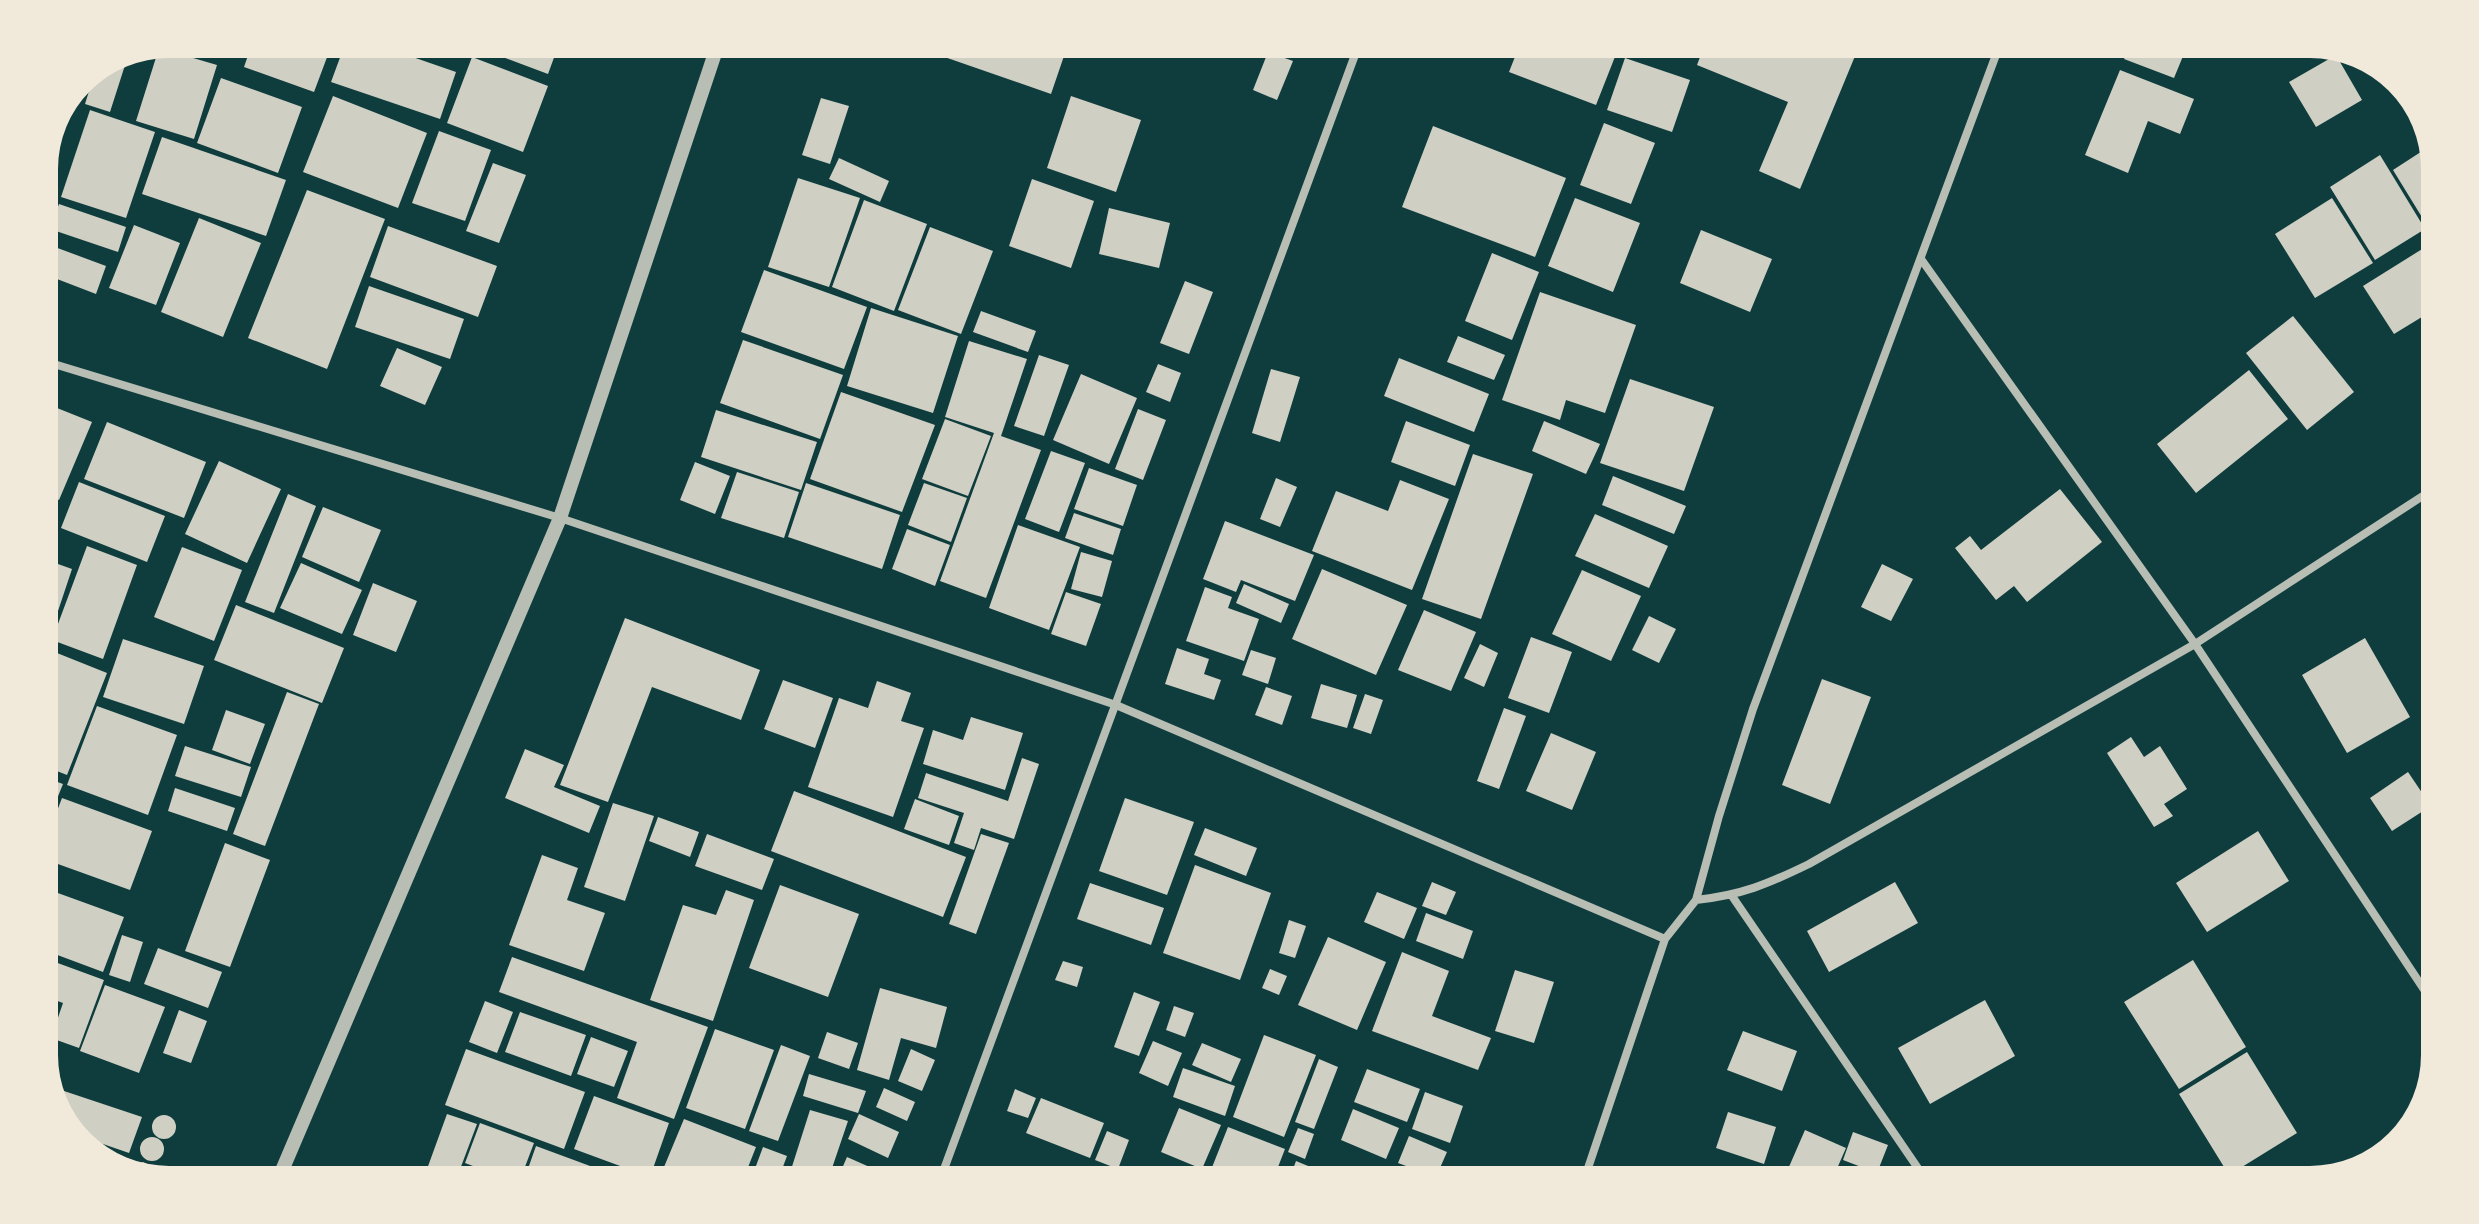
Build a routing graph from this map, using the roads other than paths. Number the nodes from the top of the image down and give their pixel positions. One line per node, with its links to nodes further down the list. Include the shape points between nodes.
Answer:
1 (713, 58): 7 (street)
2 (1354, 58): 9 (street)
3 (1995, 58): 4 (street)
4 (1921, 259): 8 (street); 11 (street, via 1753,709)
5 (58, 365): 7 (street)
6 (2421, 497): 8 (street)
7 (560, 518): 9 (street); 14 (street)
8 (2195, 644): 10 (street, via 1809,864); 13 (street)
9 (1116, 705): 12 (street); 15 (street)
10 (1732, 896): 11 (street); 17 (street)
11 (1696, 900): 12 (street)
12 (1665, 939): 16 (street)
13 (2421, 985)
14 (284, 1166)
15 (945, 1166)
16 (1589, 1166)
17 (1916, 1166)

